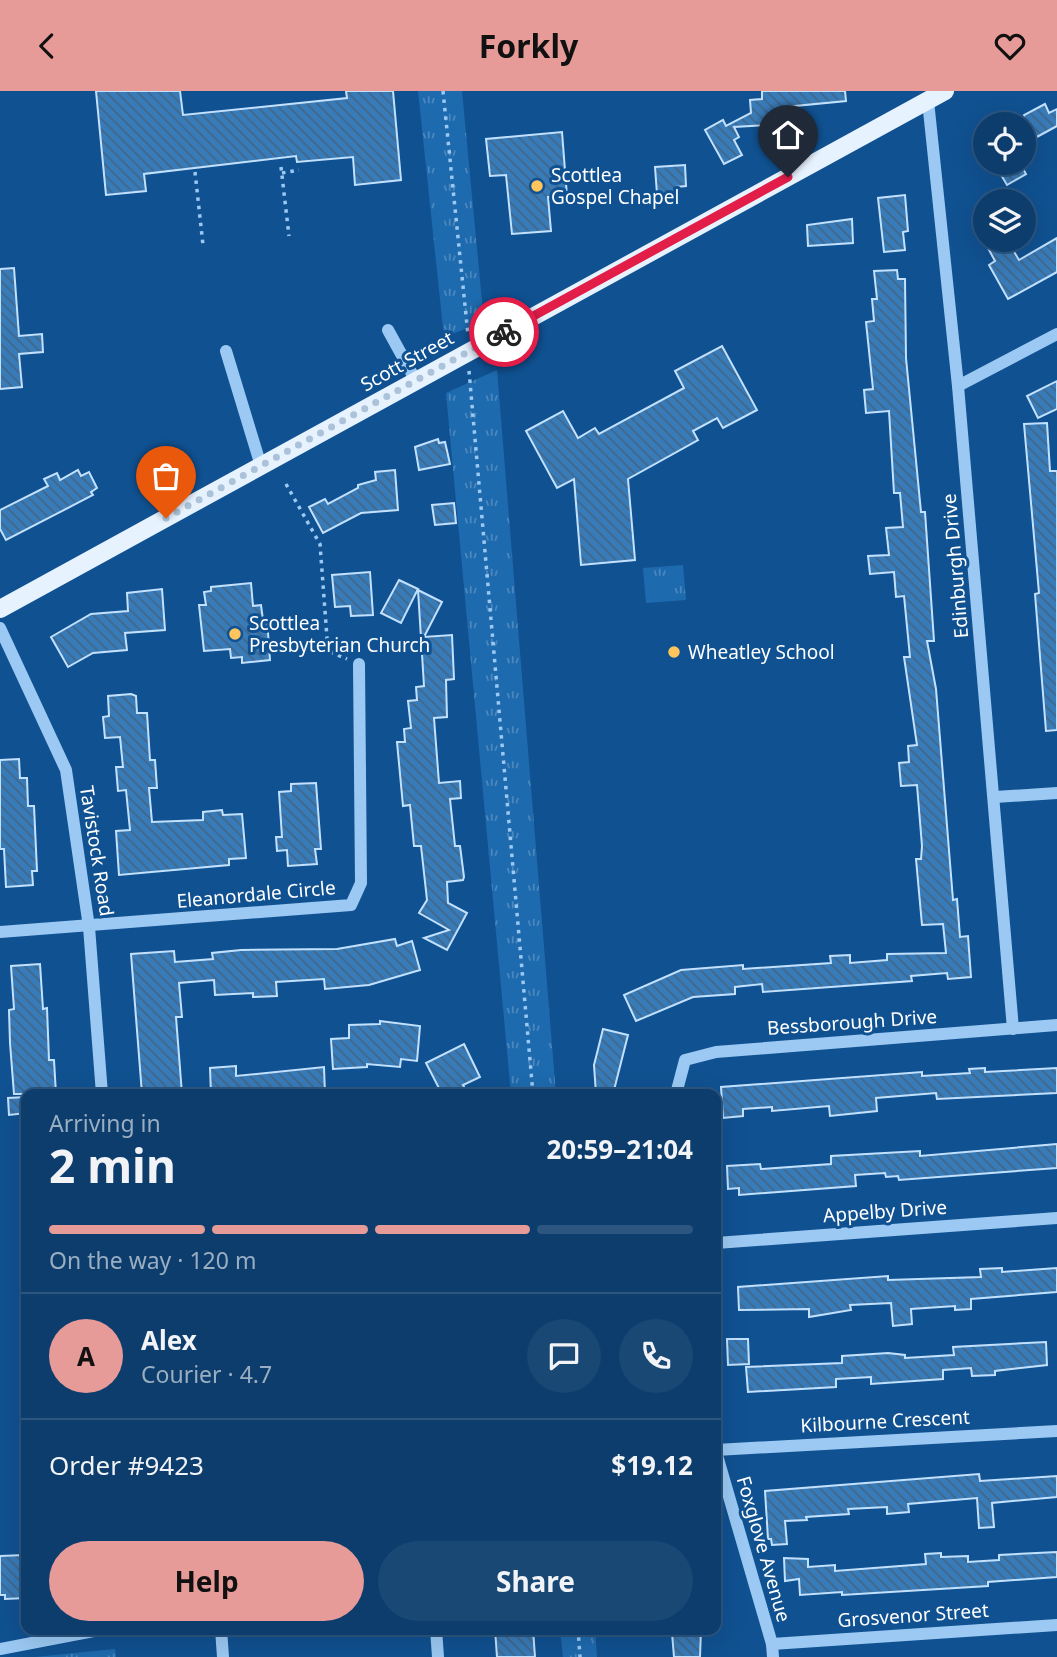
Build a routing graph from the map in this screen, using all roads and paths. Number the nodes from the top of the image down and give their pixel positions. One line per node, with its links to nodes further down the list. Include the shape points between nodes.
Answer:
1 (443, 91): 12 (path)
2 (945, 91): 3 (main road, Scott Street)
3 (928, 100): 14 (main road, Scott Street); 16 (street, Edinburgh Drive)
4 (281, 167): 7 (path)
5 (299, 170): 7 (path)
6 (195, 172): 9 (path)
7 (282, 173): 8 (path)
8 (289, 236)
9 (203, 245)
10 (388, 330): 14 (street)
11 (1057, 334): 16 (street)
12 (468, 336)
13 (226, 351): 17 (street)
14 (416, 381): 17 (main road, Scott Street)
15 (470, 381): 29 (path)
16 (958, 386): 23 (street, Edinburgh Drive)
17 (261, 466): 19 (main road, Scott Street)
18 (286, 484): 21 (path, via 320,544 328,651)
19 (0, 609)
20 (0, 628): 24 (street, Tavistock Road, via 65,769)
21 (359, 664): 24 (street, Eleanordale Circle, via 361,883 351,905)
22 (1057, 793): 23 (street)
23 (995, 797): 27 (street, Edinburgh Drive)
24 (89, 927): 25 (street); 28 (street, Tavistock Road)
25 (0, 932)
26 (1057, 1025): 27 (street, Bessborough Drive)
27 (1013, 1029): 30 (street, Bessborough Drive, via 716,1052 684,1061)
28 (102, 1089)
29 (533, 1089)
30 (677, 1089)
31 (1057, 1218): 32 (street, Appelby Drive)
32 (721, 1243)
33 (1057, 1431): 34 (street, Kilbourne Crescent)
34 (721, 1451)
35 (721, 1468): 42 (street, Foxglove Avenue)
36 (1057, 1625): 42 (street, Grosvenor Street)
37 (73, 1635): 41 (street)
38 (221, 1635): 43 (street)
39 (436, 1635): 44 (street)
40 (578, 1635): 45 (path)
41 (0, 1649)
42 (773, 1650)
43 (223, 1657)
44 (438, 1657)
45 (580, 1657)

